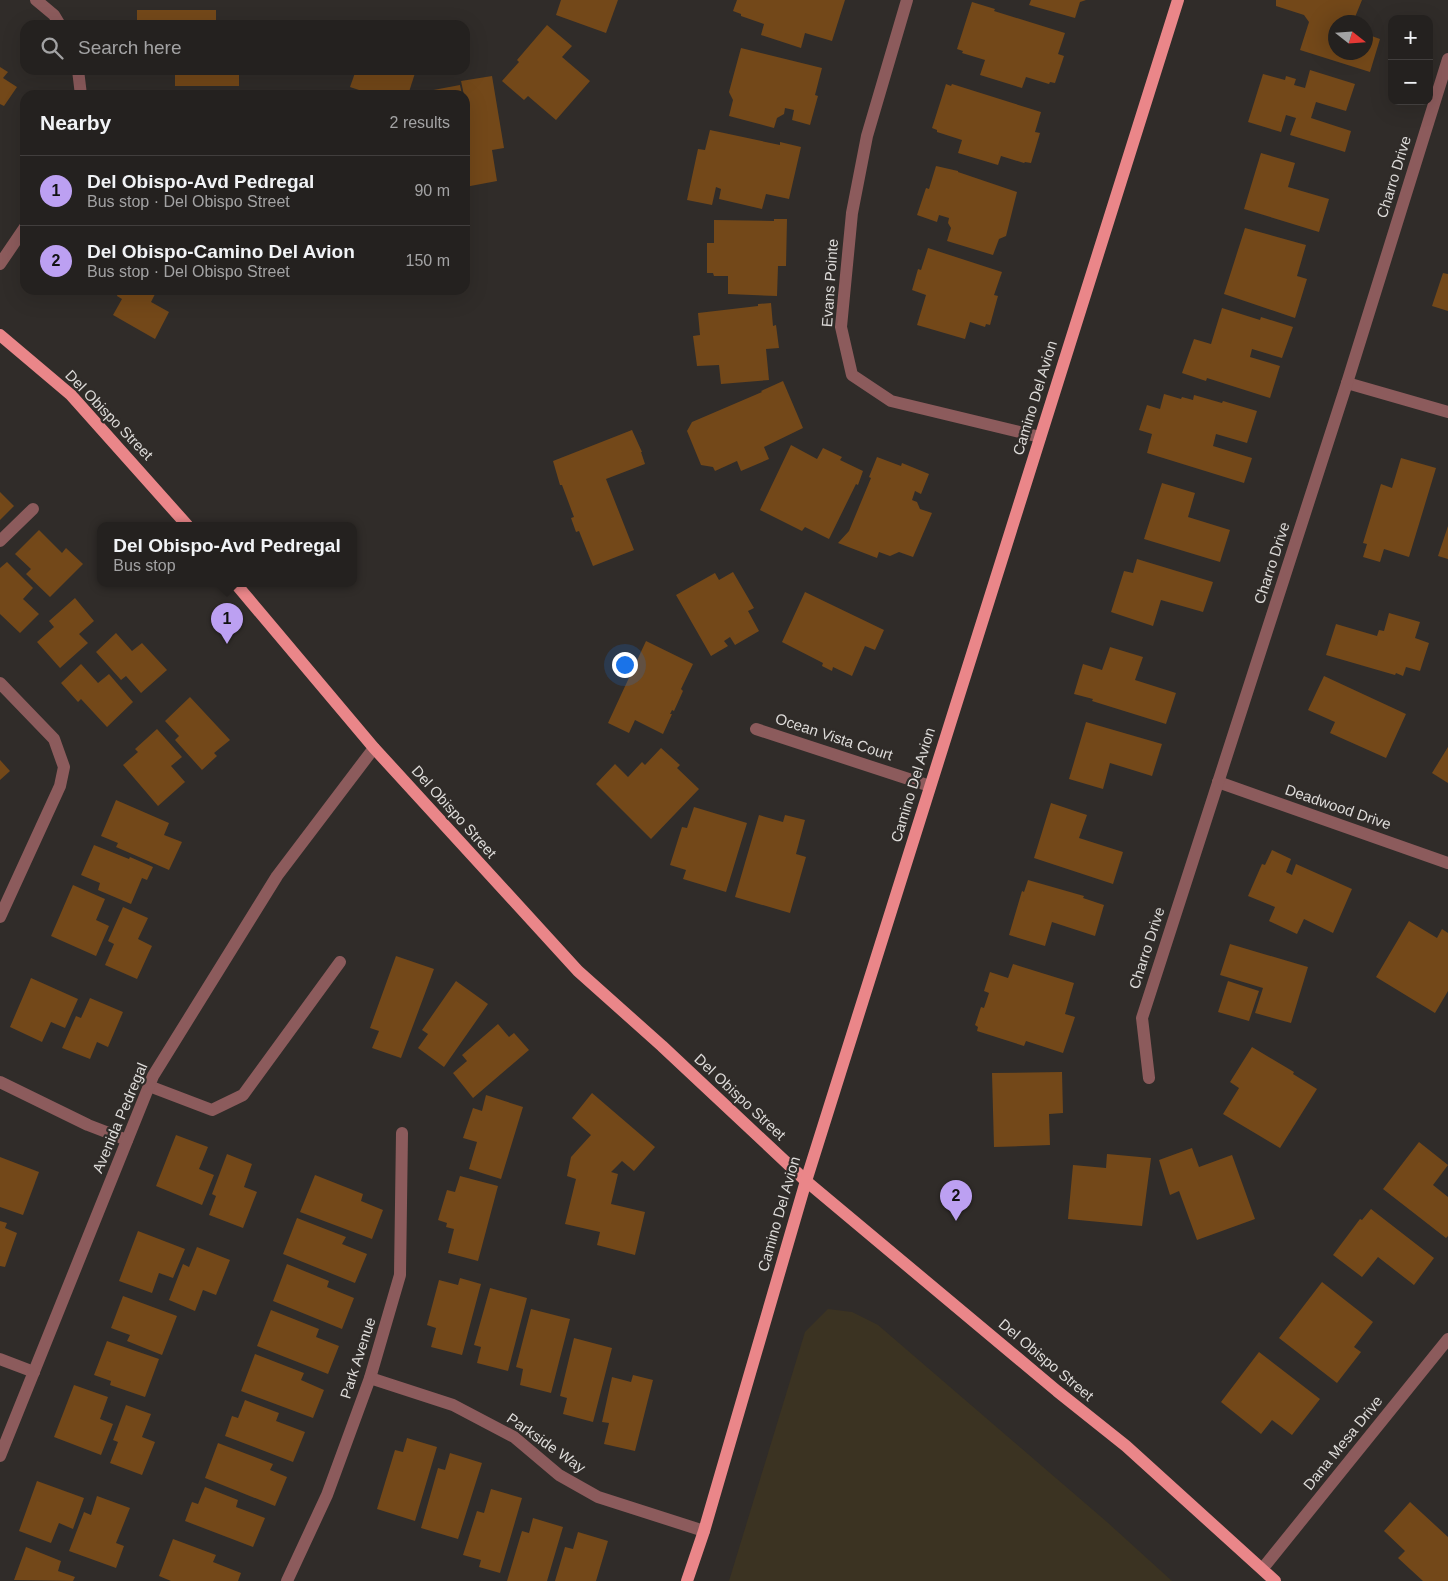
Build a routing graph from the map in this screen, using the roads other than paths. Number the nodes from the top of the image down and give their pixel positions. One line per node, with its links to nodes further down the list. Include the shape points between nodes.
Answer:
1 (36, 0): 4 (street)
2 (908, 0): 13 (street, Evans Pointe, via 867,136 852,213 841,327 852,375 891,401)
3 (1178, 0): 13 (main road, Camino Del Avion)
4 (57, 20)
5 (1448, 59): 11 (street, Charro Drive)
6 (79, 75): 7 (street)
7 (80, 90)
8 (20, 234): 9 (street)
9 (0, 264)
10 (0, 335): 15 (main road, Del Obispo Street, via 71,395)
11 (1347, 383): 12 (street); 21 (street, Charro Drive)
12 (1448, 412)
13 (1040, 436): 22 (main road, Camino Del Avion)
14 (33, 509): 16 (street)
15 (184, 522)
16 (0, 541)
17 (238, 587): 20 (main road, Del Obispo Street)
18 (0, 683): 24 (street, via 54,739 64,767 60,786)
19 (756, 729): 22 (street, Ocean Vista Court)
20 (374, 748): 28 (street, Avenida Pedregal, via 277,876 152,1076); 31 (main road, Del Obispo Street, via 578,971)
21 (1218, 782): 23 (street, Deadwood Drive); 26 (street, Charro Drive, via 1142,1018)
22 (930, 786): 31 (main road, Camino Del Avion)
23 (1448, 863)
24 (0, 917)
25 (340, 962): 28 (street, via 243,1095 212,1110)
26 (1149, 1078)
27 (0, 1082): 30 (street, via 88,1125)
28 (149, 1086): 30 (street, Avenida Pedregal)
29 (402, 1133): 35 (street, Park Avenue, via 400,1275)
30 (127, 1140): 34 (street, Avenida Pedregal)
31 (806, 1181): 37 (main road, Camino Del Avion); 38 (main road, Del Obispo Street, via 1126,1446)
32 (1448, 1338): 38 (street, Dana Mesa Drive)
33 (0, 1359): 34 (street)
34 (34, 1372): 36 (street, Avenida Pedregal)
35 (370, 1378): 37 (street, Parkside Way, via 453,1405 514,1437 559,1475 598,1497); 39 (street, Park Avenue, via 328,1495)
36 (0, 1456)
37 (704, 1531): 40 (main road, Camino Del Avion)
38 (1263, 1568): 41 (main road, Del Obispo Street)
39 (287, 1581)
40 (687, 1581)
41 (1275, 1581)

